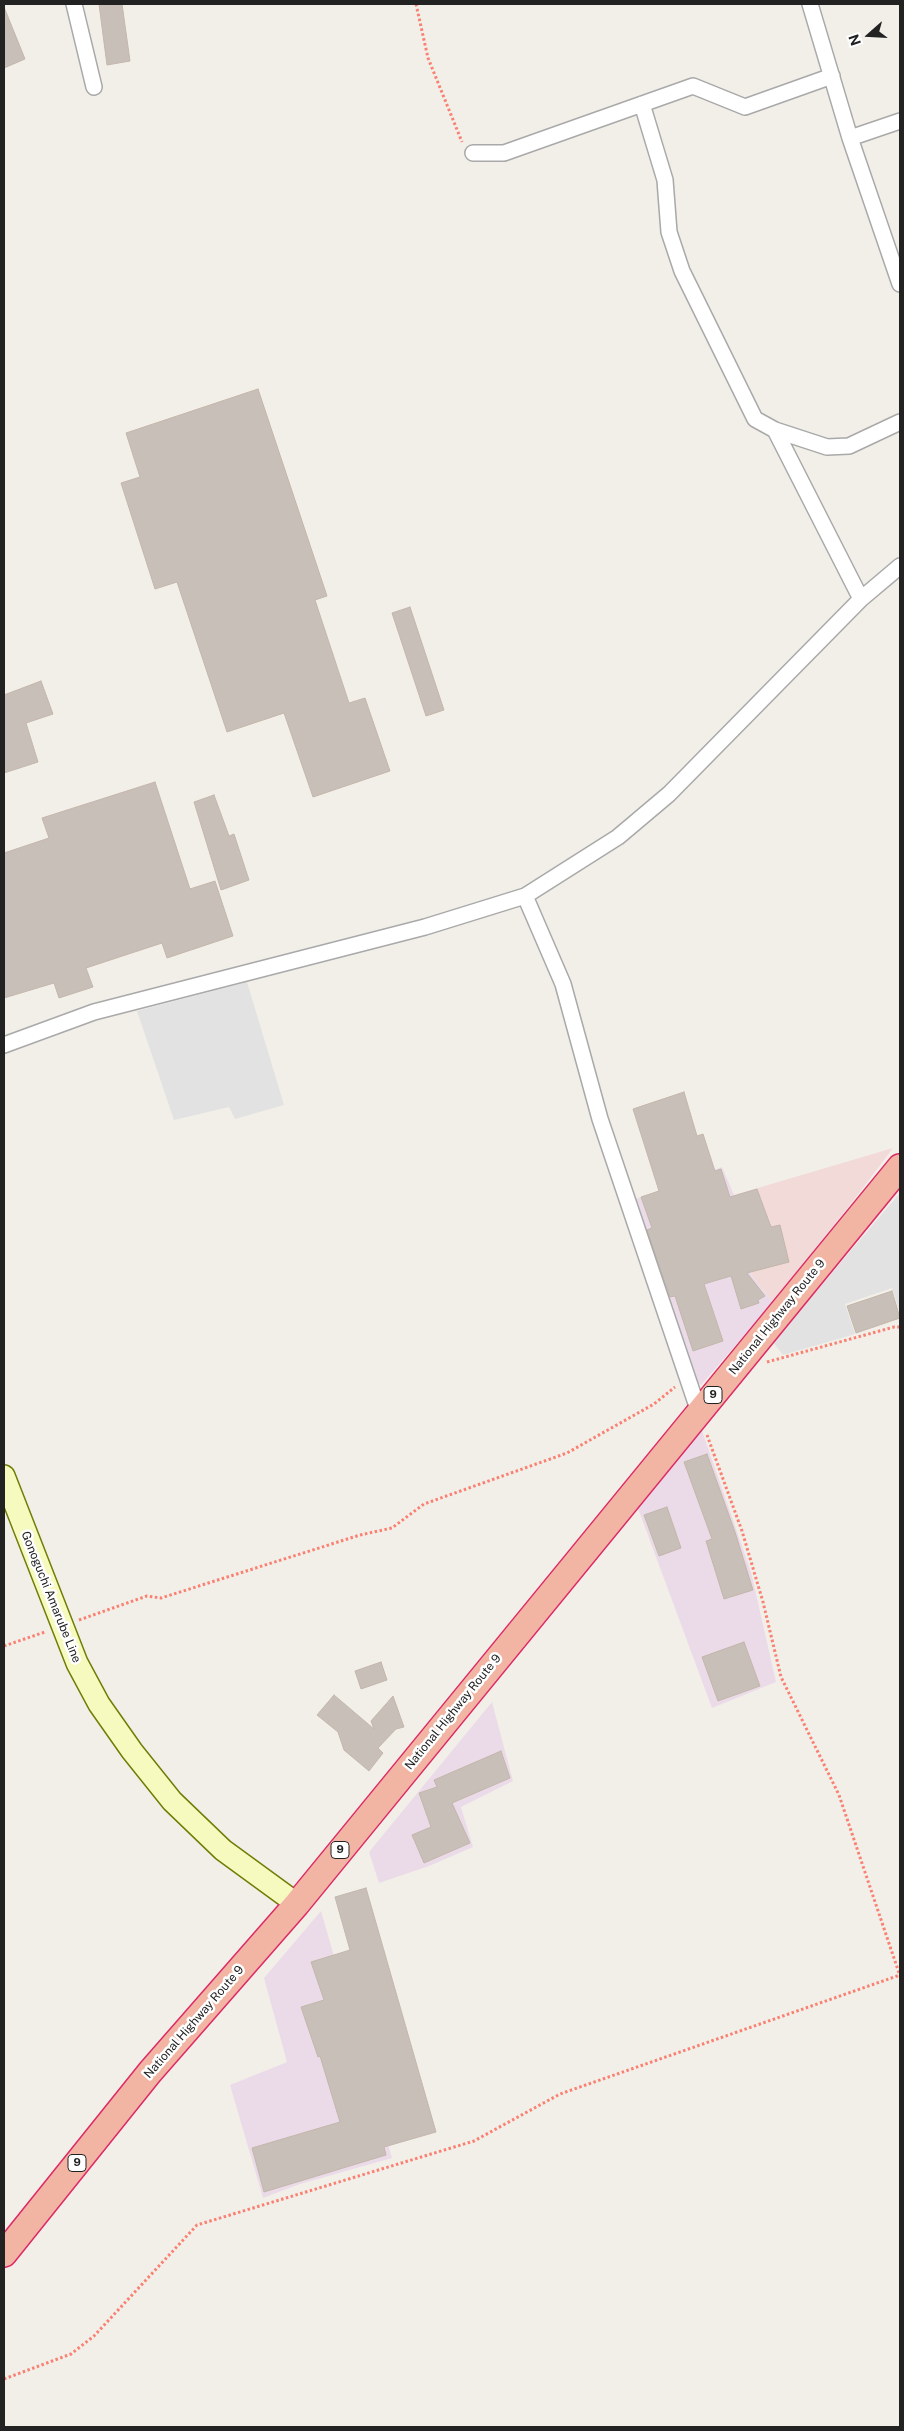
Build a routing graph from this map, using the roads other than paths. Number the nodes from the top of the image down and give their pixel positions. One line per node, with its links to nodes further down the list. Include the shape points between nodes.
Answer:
1 (74, 4): 4 (street)
2 (810, 4): 3 (street)
3 (832, 76): 5 (street, via 746,107 693,86); 7 (street)
4 (94, 87)
5 (642, 104): 8 (street, via 504,153); 11 (street, via 665,180 670,232 682,271 756,419)
6 (900, 121): 7 (street)
7 (850, 138): 9 (street)
8 (473, 153)
9 (900, 284)
10 (900, 422): 11 (street, via 849,446 827,448)
11 (775, 430): 13 (street)
12 (900, 566): 13 (street)
13 (861, 599): 14 (street, via 669,794 618,838)
14 (525, 896): 15 (street, via 425,927 94,1012); 17 (street, via 564,984 600,1119)
15 (4, 1045)
16 (900, 1167): 17 (highway, National Highway Route 9 / 9)
17 (699, 1412): 19 (highway, National Highway Route 9 / 9)
18 (4, 1476): 19 (main road, Gonoguchi Amarube Line, via 77,1663 132,1751 172,1801 223,1850)
19 (296, 1904): 20 (highway, National Highway Route 9 / 9, via 150,2072)
20 (4, 2254)

